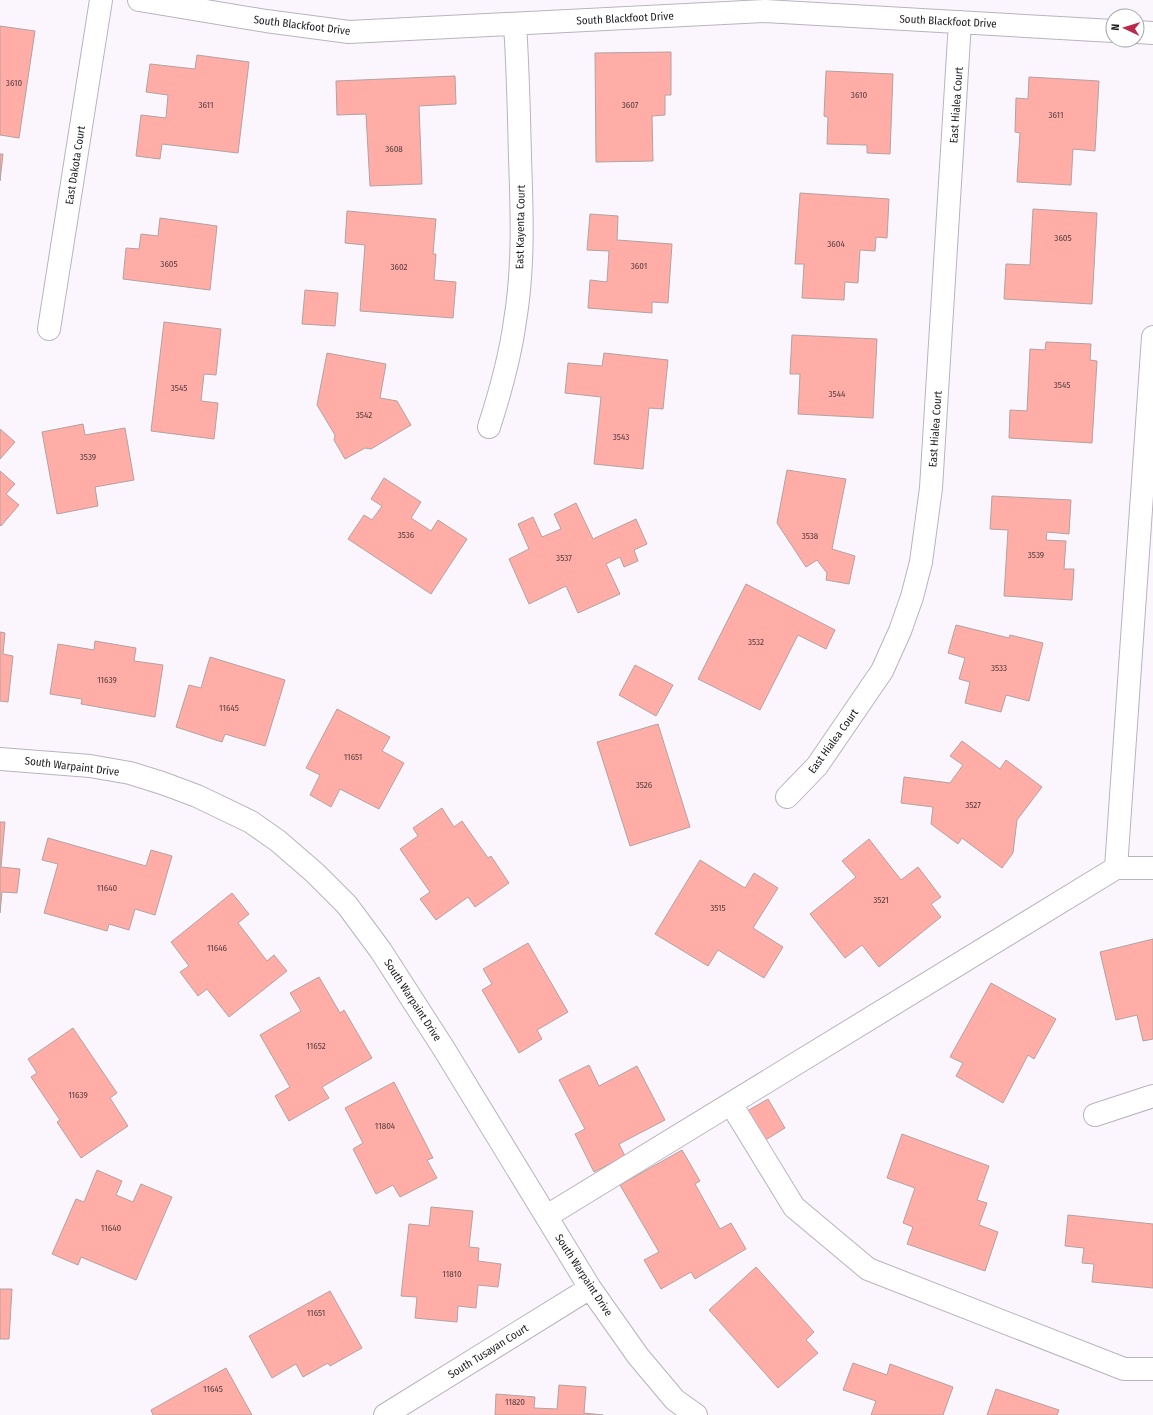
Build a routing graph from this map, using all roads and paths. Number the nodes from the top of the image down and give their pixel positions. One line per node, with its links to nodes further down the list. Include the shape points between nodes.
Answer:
1 (101, 0): 6 (street, East Dakota Court)
2 (139, 0): 4 (street, South Blackfoot Drive, via 349,32)
3 (960, 22): 4 (street, South Blackfoot Drive, via 765,11); 5 (street, South Blackfoot Drive); 10 (street, East Hialea Court, via 931,488 921,562 900,631 882,671 817,766)
4 (515, 24): 8 (street, East Kayenta Court, via 522,223 519,282 516,320 508,359 501,392)
5 (1105, 31)
6 (49, 329)
7 (1153, 337): 11 (street)
8 (489, 427)
9 (0, 758): 16 (street, South Warpaint Drive, via 90,766 130,773 197,796 251,822 278,841 347,905 444,1049)
10 (788, 797)
11 (1116, 868): 12 (street); 14 (street)
12 (1153, 868)
13 (1153, 1096): 15 (street)
14 (731, 1104): 16 (street); 18 (street, via 794,1207 868,1269 1124,1369)
15 (1095, 1115)
16 (547, 1216): 17 (street, South Warpaint Drive)
17 (590, 1288): 19 (street, South Tusayan Court); 20 (street, South Warpaint Drive, via 638,1356 675,1400)
18 (1153, 1369)
19 (385, 1415)
20 (696, 1415)

